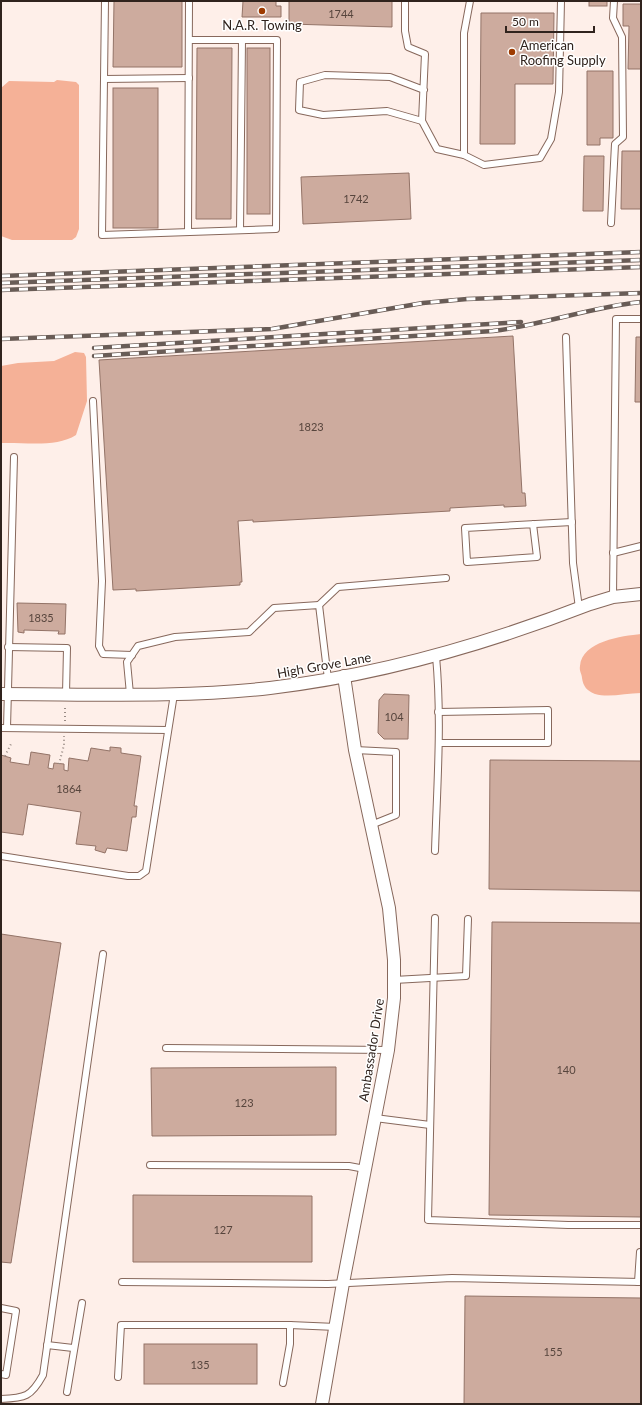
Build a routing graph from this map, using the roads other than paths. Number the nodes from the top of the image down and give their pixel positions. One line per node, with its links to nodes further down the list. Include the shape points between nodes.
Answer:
1 (105, 1): 10 (lane)
2 (189, 1): 7 (lane)
3 (405, 1): 11 (lane, via 408,47 425,54)
4 (470, 1): 13 (lane, via 464,33)
5 (561, 1): 13 (lane, via 559,92 551,139 540,158 484,165)
6 (614, 1): 14 (lane, via 614,18 622,37 623,136 615,144)
7 (189, 40): 8 (lane); 9 (lane)
8 (242, 40): 15 (lane); 15 (lane, via 277,40 276,229)
9 (189, 78): 10 (lane); 16 (lane)
10 (104, 79): 16 (lane, via 102,235)
11 (424, 90): 12 (lane); 12 (lane, via 390,77 326,75 300,82 299,110 323,115 388,111)
12 (422, 121): 13 (lane, via 437,149)
13 (464, 155)
14 (611, 223)
15 (240, 230): 16 (lane)
16 (188, 232)
17 (641, 319): 24 (lane, via 616,319)
18 (566, 338): 21 (lane)
19 (93, 401): 31 (lane, via 102,581 99,646 103,654)
20 (14, 457): 30 (lane)
21 (572, 522): 22 (lane); 29 (lane, via 572,563)
22 (533, 524): 22 (lane, via 465,528 467,562 537,557)
23 (641, 546): 24 (lane)
24 (613, 553): 27 (lane)
25 (446, 578): 28 (lane, via 338,587)
26 (641, 594): 27 (street, High Grove Lane)
27 (613, 597): 29 (street, High Grove Lane)
28 (319, 605): 31 (lane, via 274,608 249,632 175,637 138,646); 34 (lane)
29 (579, 608): 32 (street, High Grove Lane)
30 (8, 648): 35 (lane); 36 (lane, via 67,648)
31 (132, 655): 37 (lane, via 126,665)
32 (436, 656): 33 (street, High Grove Lane); 39 (lane)
33 (344, 676): 34 (street, High Grove Lane); 43 (street, Ambassador Drive)
34 (328, 679): 38 (street, High Grove Lane, via 270,688)
35 (4, 694): 36 (street, High Grove Lane); 40 (lane)
36 (66, 694): 37 (street, High Grove Lane)
37 (130, 694): 38 (street, High Grove Lane)
38 (174, 694): 41 (lane)
39 (438, 712): 42 (lane); 42 (lane, via 548,710 548,743)
40 (4, 728): 41 (lane)
41 (168, 730): 46 (lane, via 146,871 139,876)
42 (439, 743): 45 (lane)
43 (355, 750): 44 (street, Ambassador Drive); 44 (lane, via 396,752 396,815)
44 (371, 825): 51 (street, Ambassador Drive, via 392,929)
45 (434, 851)
46 (1, 856)
47 (435, 918): 50 (lane)
48 (468, 919): 50 (lane, via 466,976)
49 (103, 954): 67 (lane)
50 (434, 978): 51 (lane); 55 (lane)
51 (394, 980): 53 (street, Ambassador Drive, via 393,1019)
52 (166, 1048): 53 (lane)
53 (388, 1050): 54 (street, Ambassador Drive)
54 (375, 1118): 55 (lane); 57 (street, Ambassador Drive)
55 (430, 1125): 58 (lane, via 428,1220)
56 (150, 1164): 57 (lane, via 350,1166)
57 (365, 1169): 62 (street, Ambassador Drive)
58 (641, 1225)
59 (641, 1252): 61 (lane)
60 (122, 1282): 62 (lane)
61 (640, 1282): 62 (lane, via 452,1278)
62 (343, 1283): 66 (street, Ambassador Drive)
63 (82, 1303): 68 (lane)
64 (1, 1308): 69 (lane, via 16,1311 6,1375)
65 (290, 1325): 66 (lane); 70 (lane, via 121,1325); 71 (lane, via 290,1344)
66 (336, 1328): 74 (street, Ambassador Drive)
67 (47, 1345): 68 (lane); 73 (lane, via 43,1375 36,1388 21,1398)
68 (73, 1348): 72 (lane)
69 (1, 1374)
70 (118, 1377)
71 (282, 1383)
72 (67, 1392)
73 (1, 1399)
74 (322, 1404)

